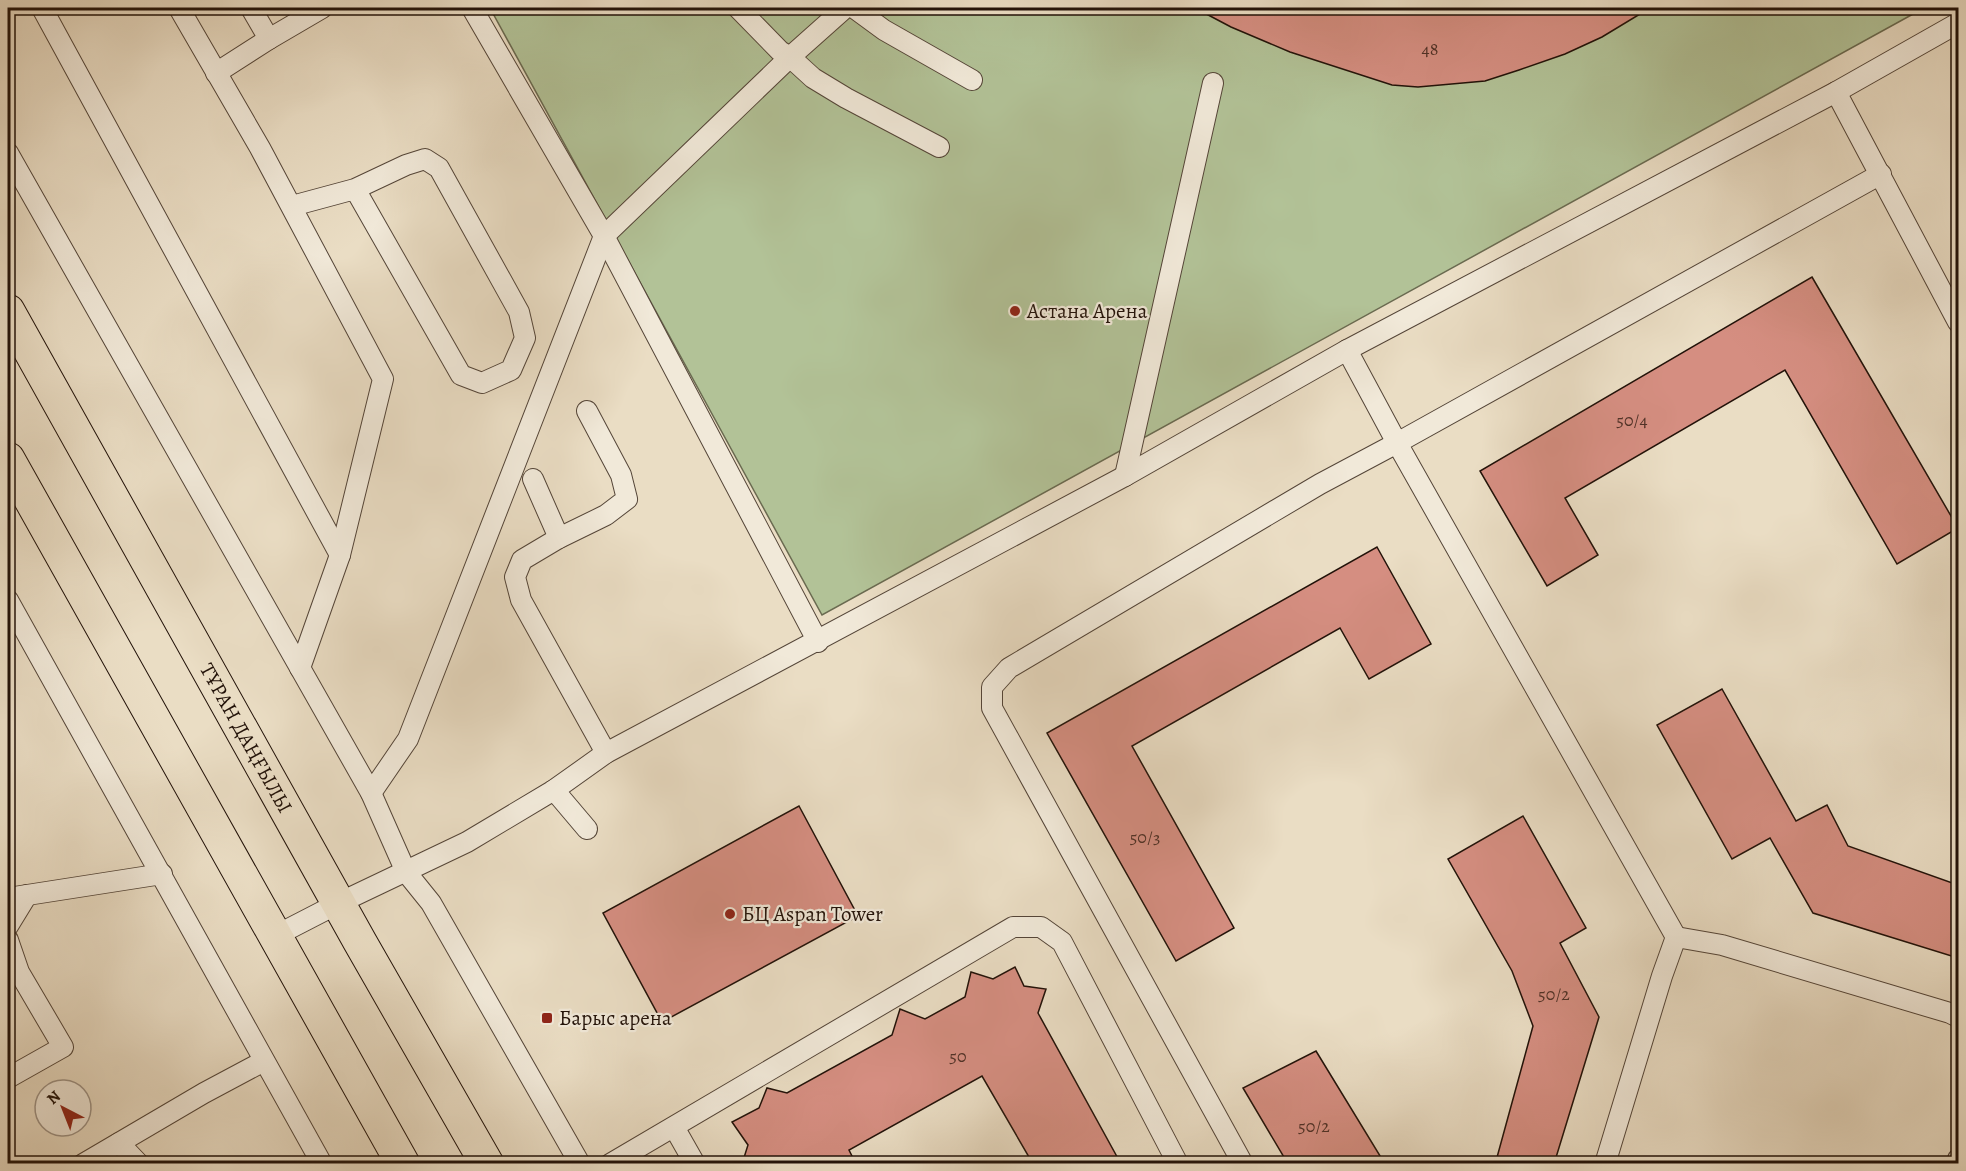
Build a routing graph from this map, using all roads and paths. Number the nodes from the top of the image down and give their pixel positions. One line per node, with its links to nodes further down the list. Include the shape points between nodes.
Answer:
1 (42, 8): 31 (lane)
2 (179, 8): 12 (lane)
3 (251, 8): 10 (lane)
4 (322, 8): 10 (lane)
5 (472, 8): 21 (lane)
6 (738, 8): 11 (lane)
7 (845, 8): 11 (lane)
8 (854, 8): 13 (lane, via 884,30)
9 (1959, 23): 15 (lane)
10 (269, 39): 12 (lane)
11 (790, 57): 16 (lane, via 846,99); 21 (lane)
12 (216, 73): 20 (lane)
13 (972, 80)
14 (1213, 83): 28 (lane)
15 (1836, 92): 18 (lane); 24 (lane)
16 (939, 147)
17 (8, 153): 34 (lane)
18 (1881, 174): 23 (lane); 26 (lane)
19 (355, 189): 19 (lane, via 425,159 439,168 519,312 525,338 511,370 482,383 461,375); 20 (lane)
20 (292, 206): 31 (lane, via 383,379)
21 (604, 236): 33 (lane); 37 (lane, via 408,739)
22 (8, 311): 42 (main road, ТҰРАН ДАҢҒЫЛЫ)
23 (1959, 322)
24 (1347, 350): 26 (lane); 28 (lane)
25 (587, 411): 30 (lane, via 621,475 627,499 606,515)
26 (1397, 443): 45 (lane); 63 (lane, via 1320,484 1009,668 992,687 992,708)
27 (8, 459): 44 (main road)
28 (1125, 476): 33 (lane)
29 (532, 480): 30 (lane)
30 (559, 538): 35 (lane, via 522,560 515,577 521,600)
31 (339, 555): 34 (lane)
32 (8, 600): 40 (lane)
33 (818, 642): 35 (lane)
34 (300, 668): 37 (lane)
35 (606, 753): 36 (lane)
36 (554, 790): 38 (lane); 39 (lane, via 467,842)
37 (370, 793): 39 (lane)
38 (587, 829)
39 (406, 872): 42 (lane); 59 (lane, via 431,903)
40 (162, 874): 41 (lane); 49 (lane)
41 (17, 897): 43 (lane)
42 (339, 903): 44 (lane); 58 (main road, ТҰРАН ДАҢҒЫЛЫ)
43 (8, 926)
44 (275, 936): 57 (main road)
45 (1676, 937): 48 (lane, via 1722,945); 64 (lane)
46 (8, 940): 47 (lane)
47 (13, 975): 50 (lane, via 63,1047)
48 (1959, 1017)
49 (264, 1061): 52 (lane); 56 (lane)
50 (8, 1078)
51 (674, 1127): 60 (lane); 61 (lane); 62 (lane, via 1013,927 1041,927 1062,942)
52 (119, 1143): 54 (lane); 55 (lane)
53 (1959, 1159): 65 (lane)
54 (83, 1164)
55 (138, 1164)
56 (322, 1164)
57 (403, 1164)
58 (487, 1164)
59 (580, 1164)
60 (610, 1164)
61 (695, 1164)
62 (1178, 1164)
63 (1243, 1164)
64 (1605, 1164)
65 (1957, 1164)

